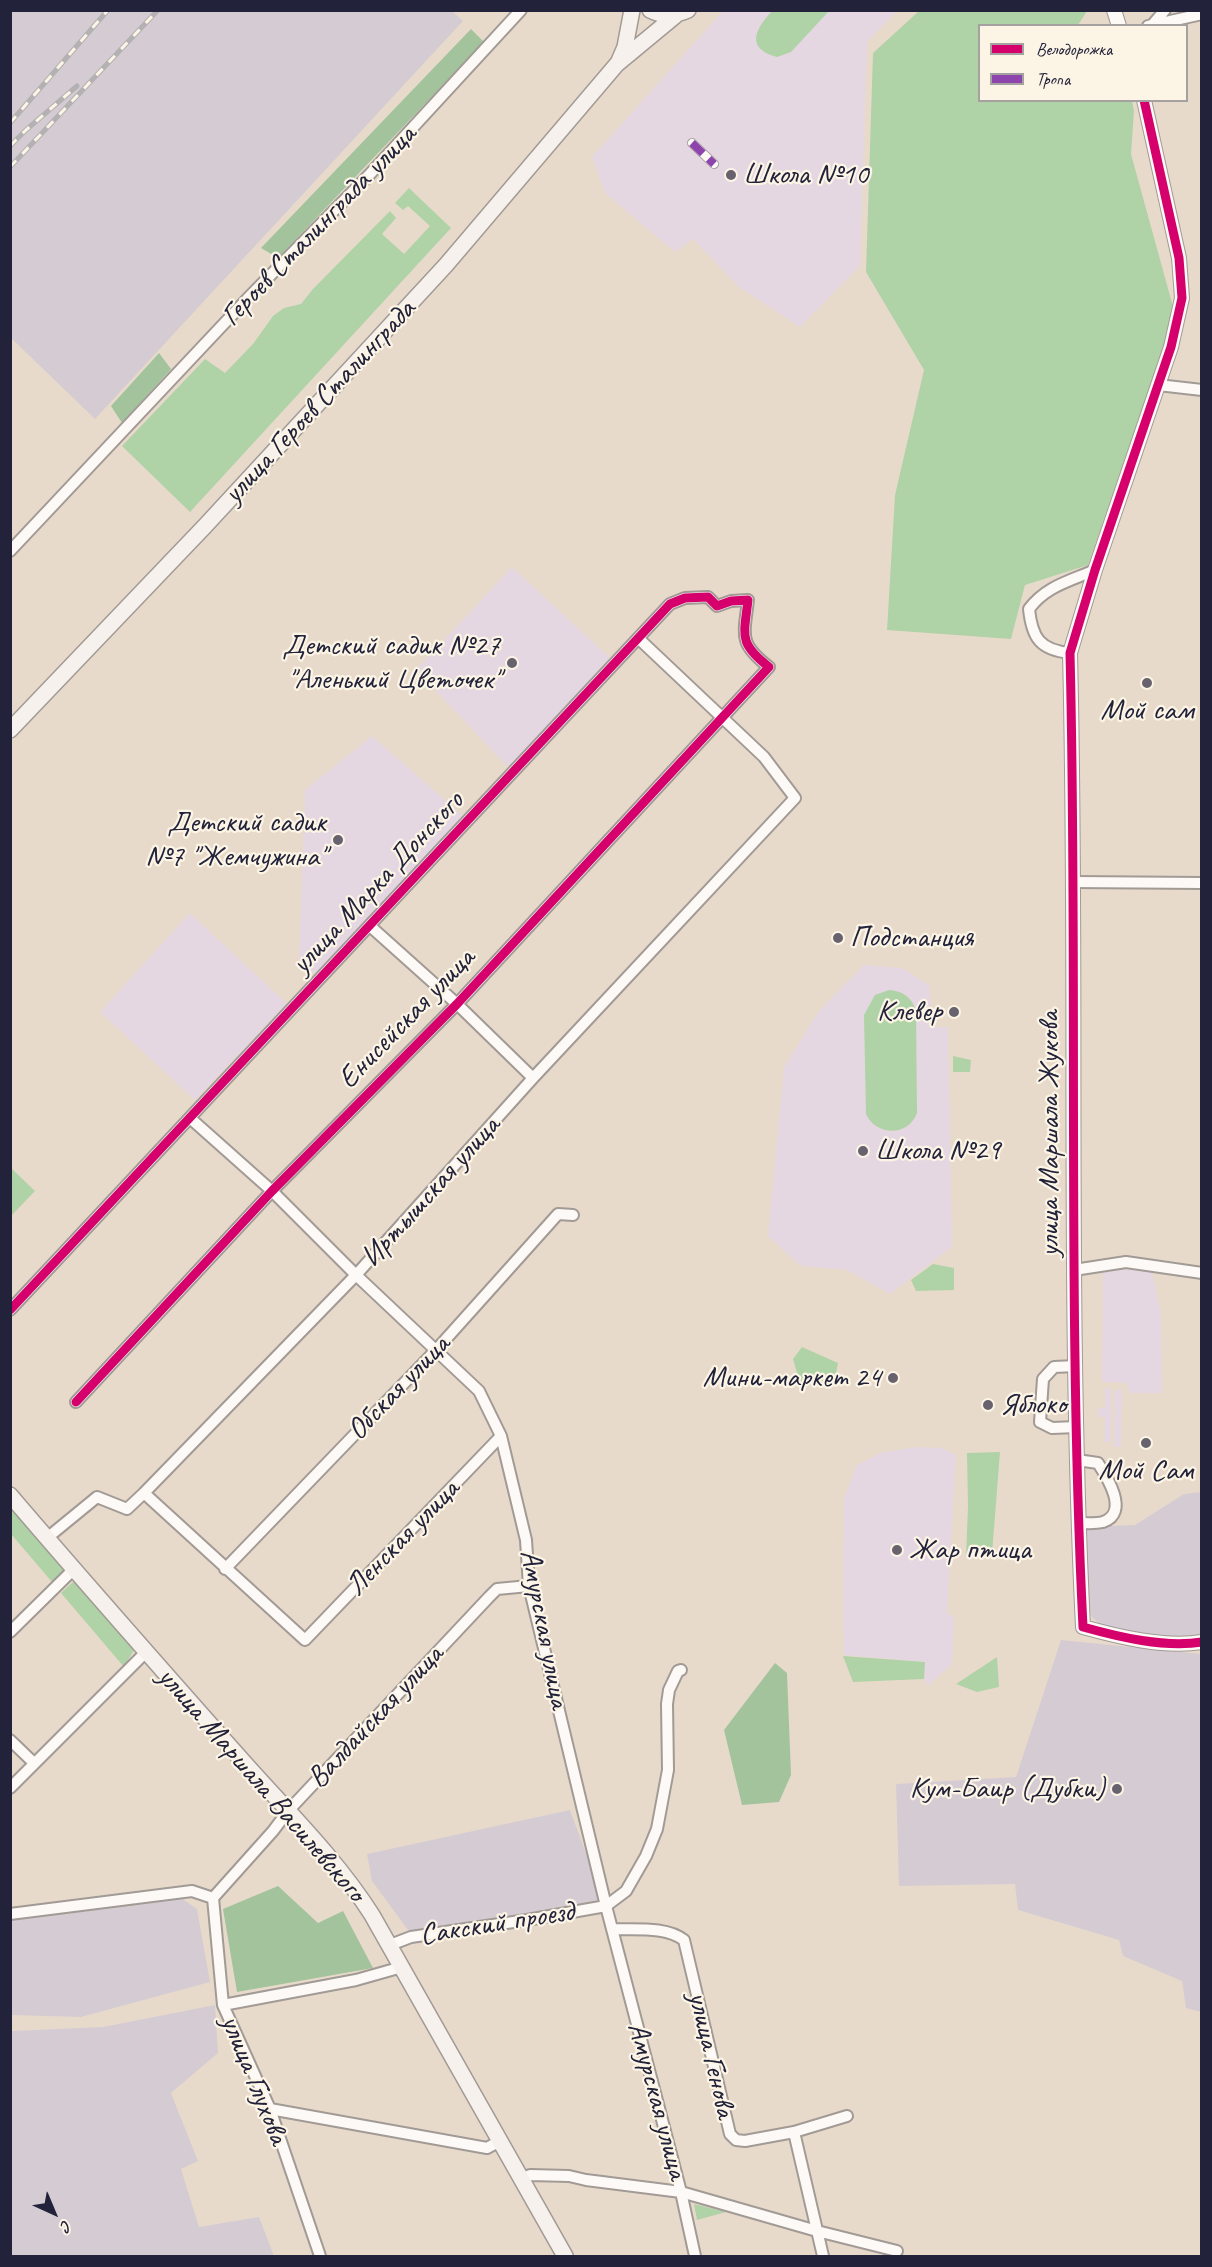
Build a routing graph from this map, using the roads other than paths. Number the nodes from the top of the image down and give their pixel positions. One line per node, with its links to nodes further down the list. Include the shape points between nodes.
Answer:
1 (521, 10): 15 (street, Героев Сталинграда улица)
2 (632, 10): 9 (main road, улица Героев Сталинграда, via 625,47)
3 (650, 10): 5 (main road, via 662,15)
4 (1165, 10): 7 (street)
5 (682, 13): 9 (main road, улица Героев Сталинграда)
6 (1202, 14): 8 (street)
7 (1152, 24)
8 (1156, 24)
9 (617, 64): 21 (main road, улица Героев Сталинграда, via 446,265)
10 (1144, 102): 13 (street, улица Маршала Жукова, via 1179,258 1182,298)
11 (692, 143): 12 (street)
12 (714, 164)
13 (1158, 385): 14 (street); 16 (street, улица Маршала Жукова)
14 (1202, 390)
15 (10, 551)
16 (1095, 570): 18 (street, улица Маршала Жукова); 18 (street, via 1052,588 1029,609 1030,625 1038,641 1053,651)
17 (638, 638): 19 (street, улица Марка Донского, via 678,600 708,597 717,606 748,600 745,643); 20 (street); 24 (street, улица Марка Донского)
18 (1072, 646): 22 (street, улица Маршала Жукова)
19 (769, 667): 20 (street, Енисейская улица)
20 (722, 716): 25 (street, Енисейская улица); 26 (street, Иртышская улица, via 764,757 795,798)
21 (10, 730)
22 (1073, 882): 23 (street); 30 (street, улица Маршала Жукова)
23 (1202, 883)
24 (370, 926): 25 (street); 27 (street, улица Марка Донского)
25 (457, 1004): 26 (street); 28 (street, Енисейская улица)
26 (533, 1078): 32 (street, Иртышская улица)
27 (190, 1118): 28 (street, Амурская улица); 33 (street, улица Марка Донского)
28 (272, 1191): 32 (street, Амурская улица); 36 (street, Енисейская улица)
29 (573, 1215): 34 (street, Обская улица, via 558,1214)
30 (1074, 1270): 31 (street, via 1126,1262); 35 (street, улица Маршала Жукова)
31 (1202, 1273)
32 (356, 1275): 34 (street, Амурская улица); 40 (street, Иртышская улица)
33 (10, 1310)
34 (437, 1349): 38 (street, Амурская улица, via 479,1391); 45 (street, Обская улица)
35 (1076, 1366): 37 (street, улица Маршала Жукова); 37 (street, via 1054,1367 1043,1379 1040,1422 1052,1428)
36 (76, 1402)
37 (1077, 1427): 39 (street, улица Маршала Жукова)
38 (501, 1437): 45 (street, Ленская улица, via 305,1640); 46 (street, Амурская улица, via 526,1540)
39 (1077, 1460): 42 (street, улица Маршала Жукова); 42 (street, via 1098,1463 1109,1480 1116,1508 1102,1522)
40 (144, 1493): 43 (street, Иртышская улица, via 127,1509 97,1497); 45 (street)
41 (10, 1495): 43 (main road, улица Маршала Василевского)
42 (1078, 1523): 48 (street, улица Маршала Жукова, via 1083,1627 1119,1637 1181,1644)
43 (47, 1538): 44 (main road, улица Маршала Василевского)
44 (74, 1569): 47 (street); 49 (main road, улица Маршала Василевского)
45 (225, 1569)
46 (529, 1586): 54 (street, Валдайская улица, via 497,1589); 56 (street, Амурская улица)
47 (10, 1632)
48 (1202, 1642)
49 (146, 1652): 52 (street); 54 (main road, улица Маршала Василевского)
50 (681, 1670): 56 (street, via 668,1697 668,1770 657,1829 626,1891)
51 (10, 1740): 52 (street)
52 (34, 1763): 53 (street)
53 (10, 1788)
54 (288, 1812): 55 (street, Валдайская улица); 59 (main road, улица Маршала Василевского, via 346,1877)
55 (213, 1898): 57 (street, via 192,1891); 62 (street, улица Глухова)
56 (606, 1906): 58 (street, Амурская улица); 59 (street, Сакский проезд, via 411,1937)
57 (10, 1914)
58 (613, 1929): 60 (street, Сакский проезд, via 668,1932 684,1940); 68 (street, Амурская улица)
59 (390, 1945): 61 (main road, улица Маршала Василевского)
60 (687, 1946): 65 (street, улица Генова, via 730,2134 745,2141)
61 (402, 1967): 62 (street, Сакский проезд, via 356,1980); 66 (main road, улица Маршала Василевского)
62 (223, 2005): 63 (street, улица Глухова)
63 (270, 2109): 66 (street, via 487,2148); 71 (street, улица Глухова)
64 (847, 2116): 65 (street, улица Генова)
65 (794, 2132): 69 (street)
66 (500, 2141): 67 (main road, улица Маршала Василевского)
67 (521, 2179): 68 (street, via 530,2175 569,2176); 72 (main road, улица Маршала Василевского)
68 (681, 2192): 69 (street); 73 (street, Амурская улица)
69 (817, 2232): 70 (street); 74 (street)
70 (897, 2251)
71 (320, 2256)
72 (565, 2256)
73 (695, 2256)
74 (823, 2256)

